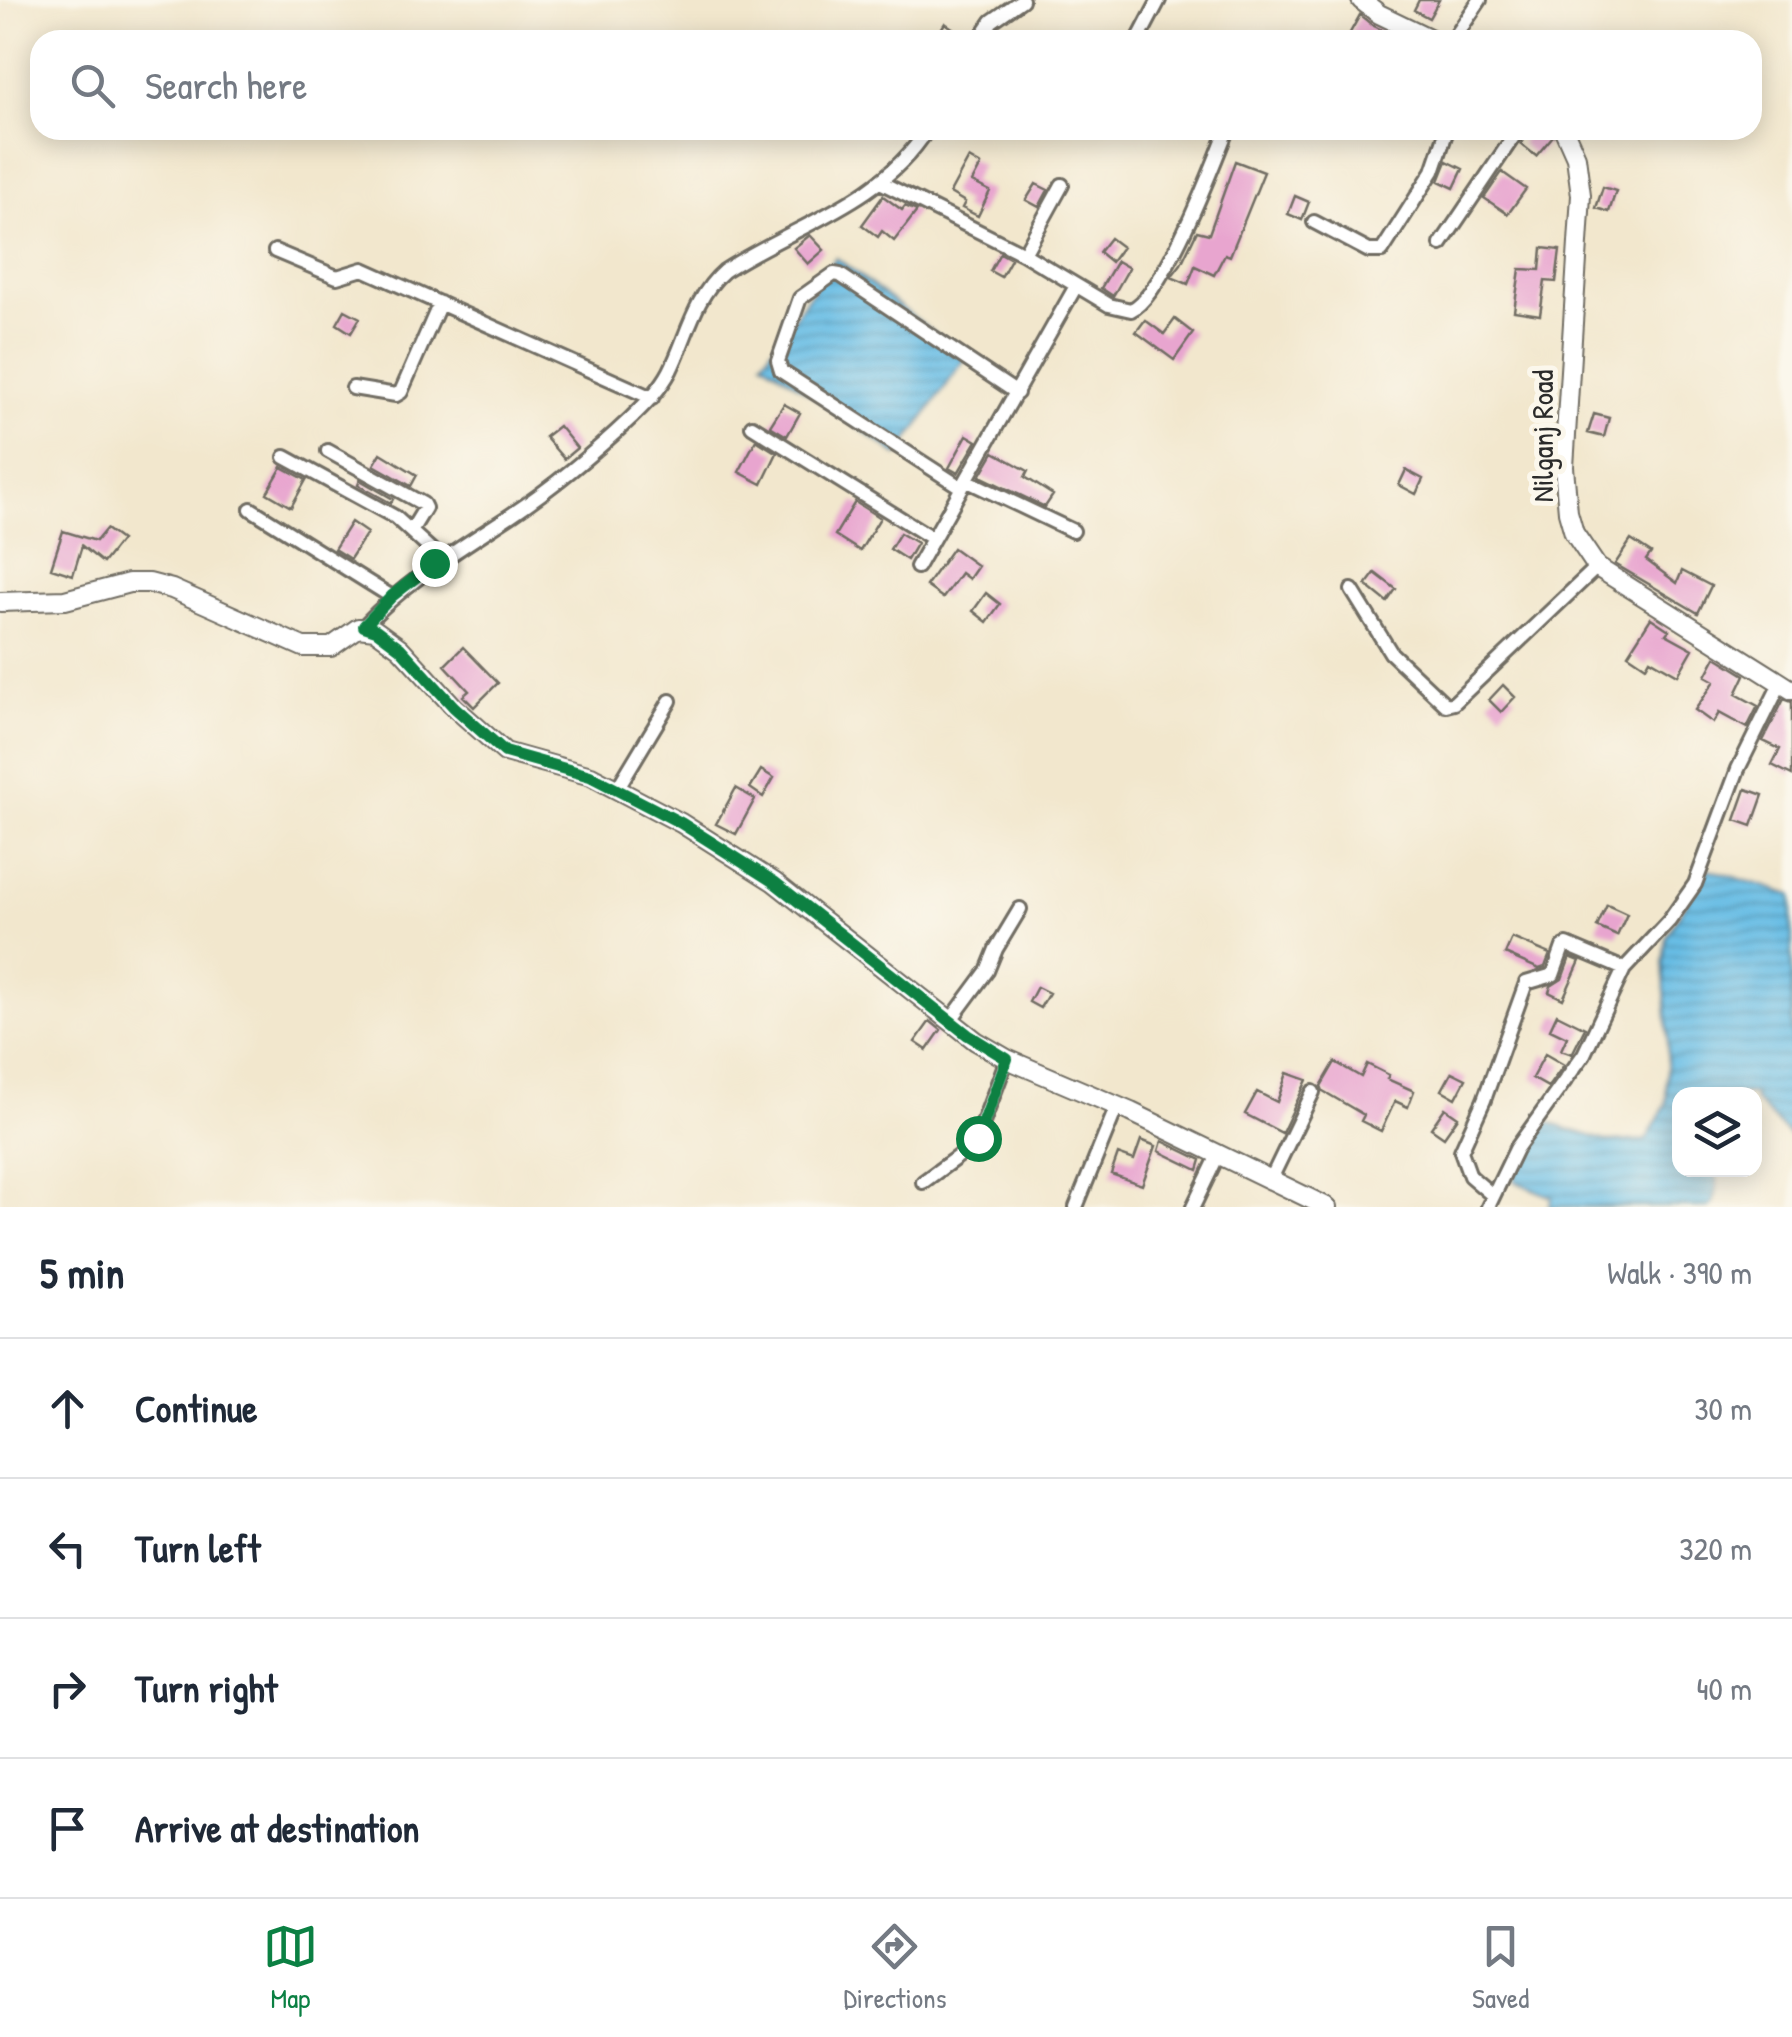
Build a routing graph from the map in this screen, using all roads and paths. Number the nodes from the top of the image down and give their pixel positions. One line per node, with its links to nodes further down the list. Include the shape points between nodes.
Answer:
1 (1022, 0): 5 (street)
2 (1159, 0): 6 (street)
3 (1361, 0): 7 (street)
4 (1480, 0): 8 (street)
5 (986, 30)
6 (1143, 30)
7 (1412, 30)
8 (1459, 30)
9 (919, 140): 14 (street)
10 (1223, 140): 20 (street, via 1201,198 1138,307 1122,310)
11 (1444, 140): 16 (street, via 1435,168 1382,251 1369,251)
12 (1511, 140): 17 (street)
13 (1568, 140): 35 (street, Nilganj Road, via 1581,195 1564,467 1574,533)
14 (880, 182): 19 (street); 24 (street, via 715,279)
15 (1062, 185): 19 (street)
16 (1314, 222)
17 (1440, 244)
18 (275, 251): 21 (street, via 337,278 363,270)
19 (1024, 254): 20 (street)
20 (1076, 286): 23 (street)
21 (440, 304): 22 (street, via 401,392); 24 (street)
22 (353, 388)
23 (1017, 393): 28 (street); 28 (street, via 840,275 800,298 778,361 781,371)
24 (652, 398): 33 (street, via 532,500)
25 (752, 426): 32 (street)
26 (328, 451): 30 (street, via 424,504)
27 (284, 457): 30 (street)
28 (965, 484): 31 (street); 32 (street)
29 (251, 510): 37 (street)
30 (411, 531): 33 (street)
31 (1073, 531)
32 (932, 538): 34 (street)
33 (440, 559): 37 (street)
34 (917, 566)
35 (1597, 568): 36 (street, via 1446,705 1392,654); 40 (street, Nilganj Road)
36 (1352, 590)
37 (392, 596): 39 (street)
38 (0, 602): 39 (street, via 65,600 142,582 303,648 331,647)
39 (364, 626): 42 (street, via 400,648 505,752)
40 (1787, 686): 44 (street, via 1738,769 1695,884)
41 (670, 701): 42 (street)
42 (617, 789): 45 (street, via 774,882)
43 (1020, 909): 45 (street)
44 (1624, 969): 52 (street, via 1584,1054 1523,1138); 52 (street, via 1567,945 1553,975 1526,983 1461,1154)
45 (950, 1021): 46 (street)
46 (1007, 1059): 48 (street); 51 (street, via 975,1144)
47 (1312, 1092): 50 (street)
48 (1117, 1106): 49 (street); 53 (street)
49 (1219, 1153): 50 (street); 54 (street)
50 (1271, 1179): 55 (street)
51 (923, 1182)
52 (1490, 1201)
53 (1076, 1207)
54 (1193, 1207)
55 (1328, 1207)

